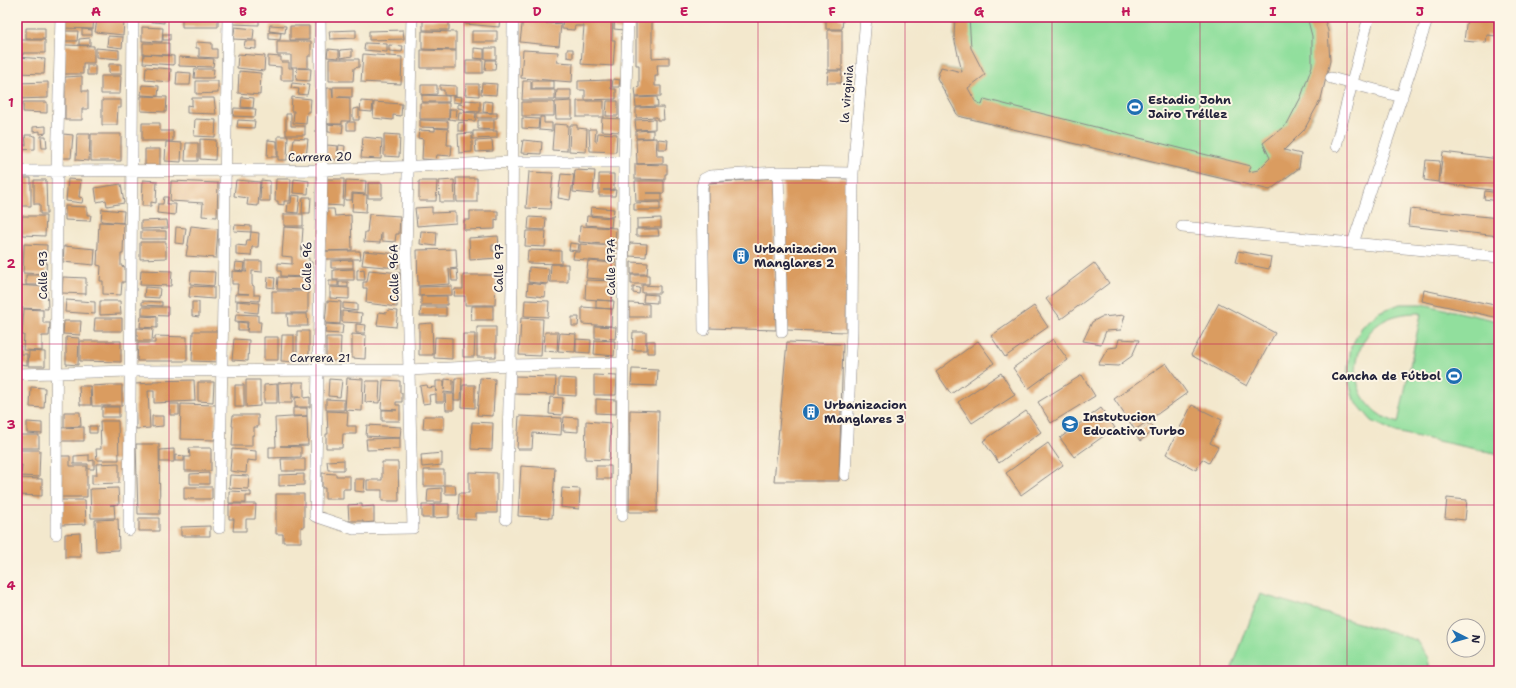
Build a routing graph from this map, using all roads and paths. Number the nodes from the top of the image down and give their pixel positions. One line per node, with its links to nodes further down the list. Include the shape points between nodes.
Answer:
1 (61, 17): 18 (street, Calle 93)
2 (133, 17): 21 (street)
3 (228, 17): 22 (street)
4 (320, 17): 19 (street, Calle 96)
5 (412, 17): 17 (street, Calle 96A)
6 (513, 17): 15 (street, Calle 97)
7 (628, 17): 16 (street, Calle 97A)
8 (866, 17): 24 (street, la virginia)
9 (1428, 17): 13 (street)
10 (1368, 20): 12 (street)
11 (1331, 78): 12 (street)
12 (1352, 83): 13 (street); 14 (street)
13 (1402, 97): 26 (street)
14 (1336, 146)
15 (513, 162): 16 (street, Carrera 20); 17 (street, Carrera 20); 31 (street, Calle 97)
16 (624, 162): 30 (street, Calle 97A)
17 (409, 167): 19 (street, Carrera 20); 33 (street, Calle 96A, via 406,252)
18 (57, 170): 20 (street, Carrera 20); 21 (street, Carrera 20); 36 (street, Calle 93)
19 (322, 170): 22 (street, Carrera 20); 32 (street, Calle 96)
20 (17, 171)
21 (132, 171): 22 (street, Carrera 20); 34 (street)
22 (225, 171): 35 (street)
23 (778, 172): 24 (street); 28 (street, via 710,176 704,179); 29 (street)
24 (853, 173): 38 (street, la virginia, via 852,331)
25 (1182, 227): 26 (street)
26 (1353, 243): 27 (street)
27 (1499, 257)
28 (704, 330)
29 (782, 332)
30 (624, 363): 31 (street, Carrera 21); 39 (street, Calle 97A)
31 (510, 365): 33 (street, Carrera 21); 40 (street, Calle 97)
32 (318, 370): 33 (street, Carrera 21); 35 (street, Carrera 21); 42 (street, Calle 96, via 315,516 354,529)
33 (409, 370): 42 (street, Calle 96A)
34 (131, 371): 35 (street, Carrera 21); 36 (street, Carrera 21); 43 (street)
35 (222, 371): 41 (street)
36 (56, 372): 37 (street, Carrera 21); 44 (street, Calle 93)
37 (17, 374)
38 (845, 475)
39 (622, 516)
40 (506, 518)
41 (219, 528)
42 (413, 528)
43 (129, 530)
44 (56, 534)

